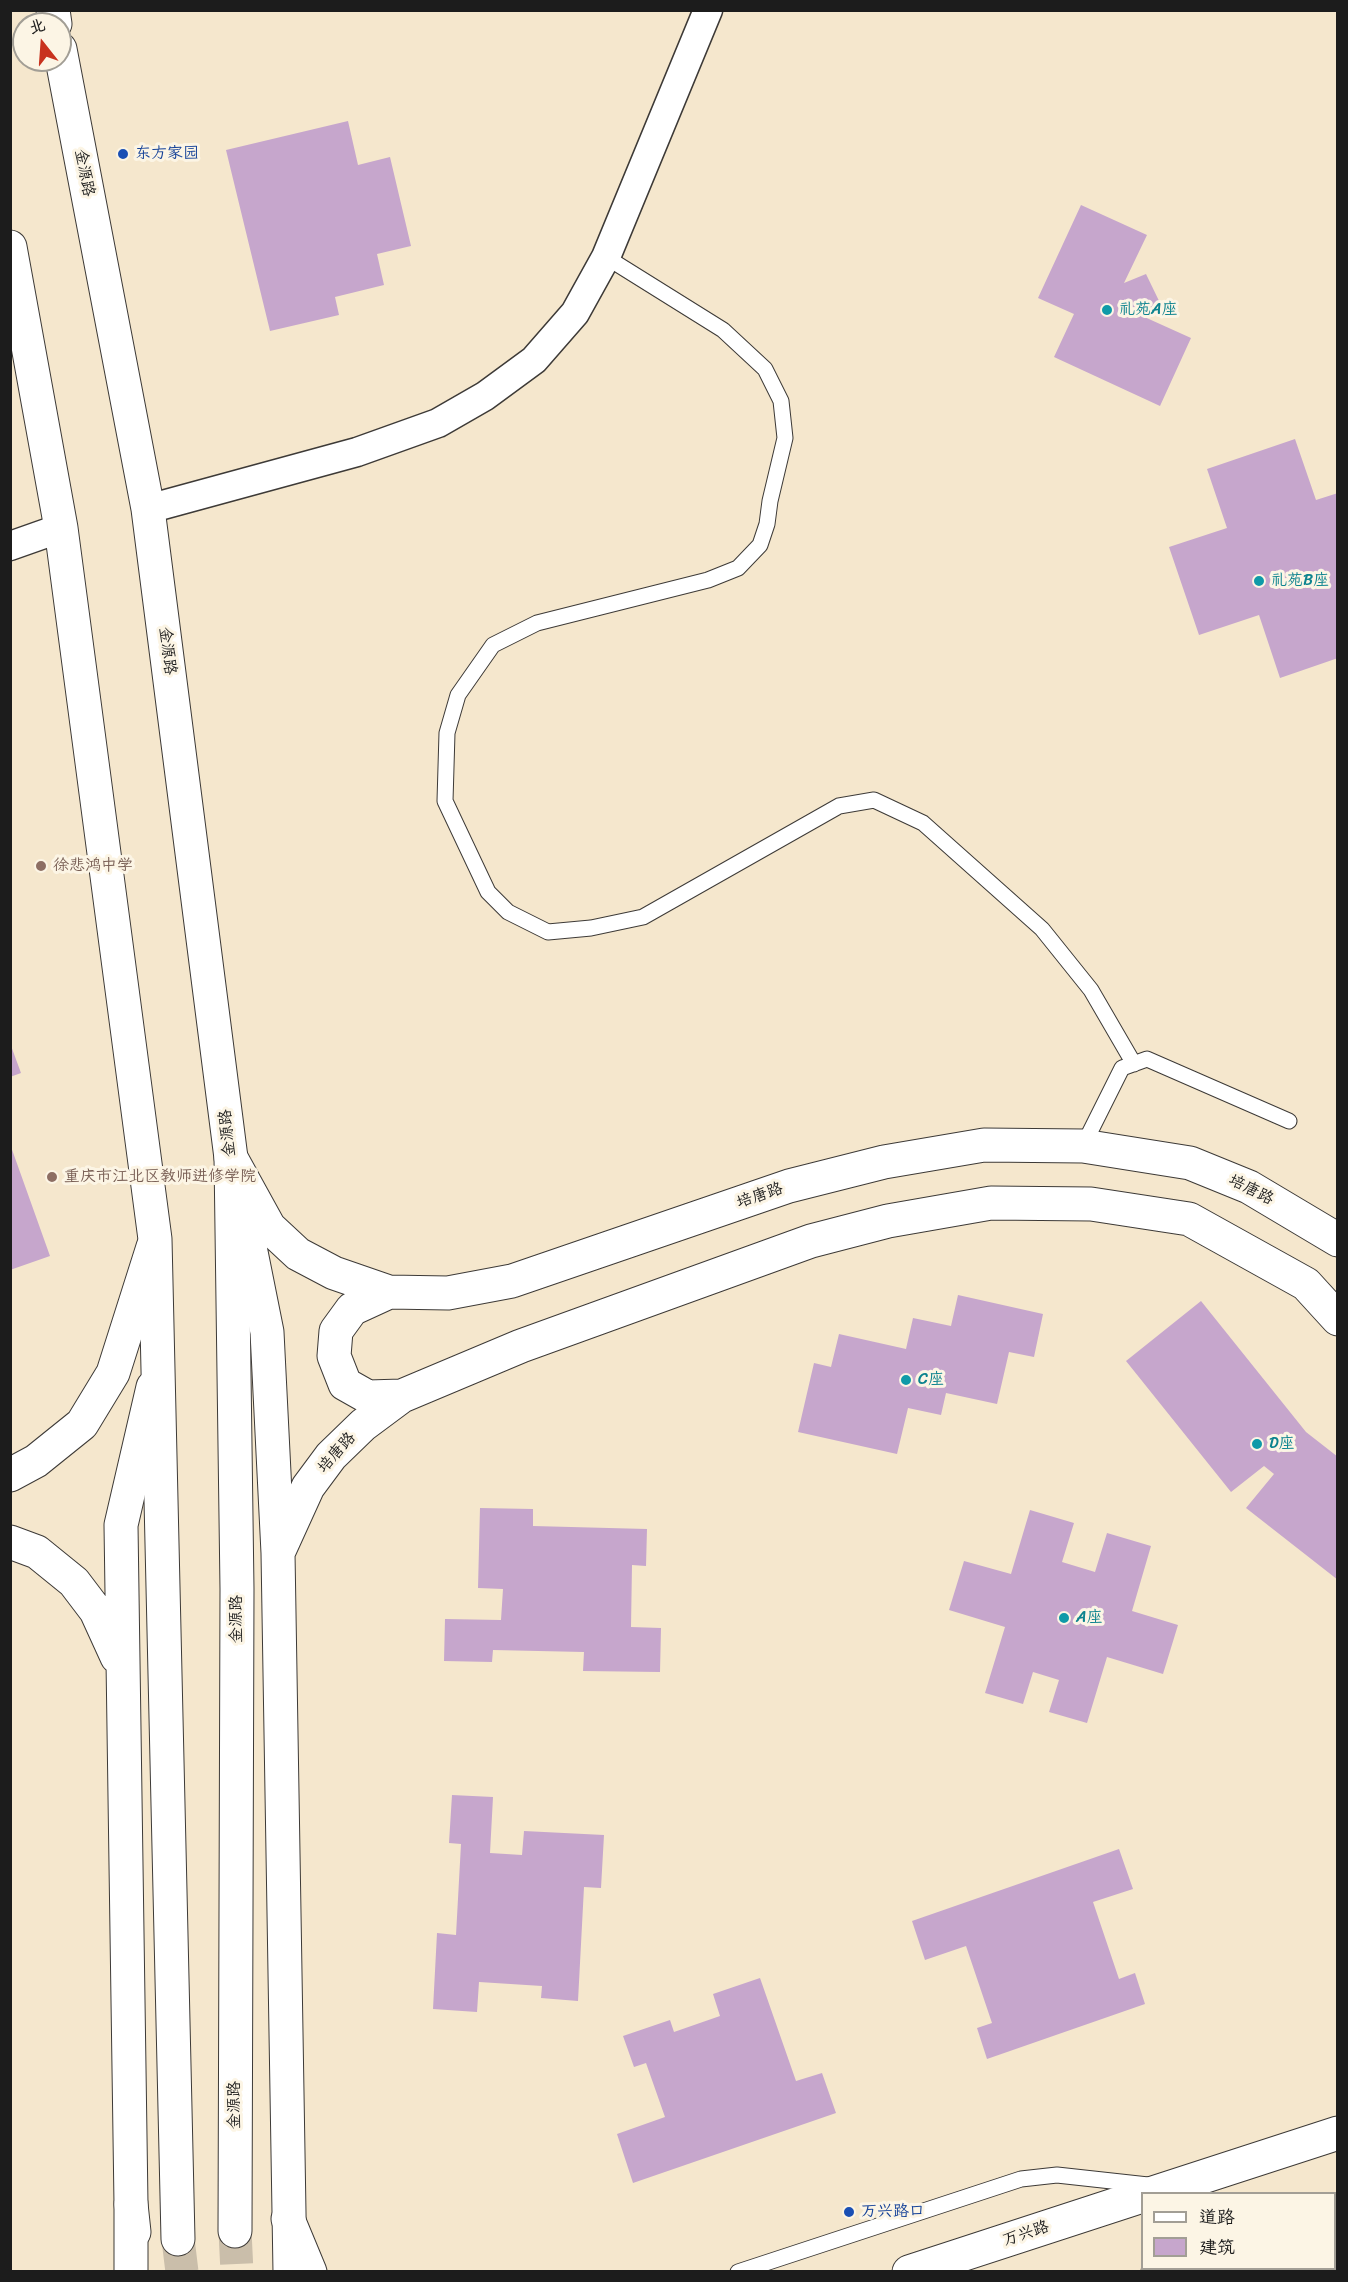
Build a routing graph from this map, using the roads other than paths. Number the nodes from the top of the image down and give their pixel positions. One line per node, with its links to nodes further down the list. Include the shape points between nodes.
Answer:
1 (708, 10): 4 (street)
2 (64, 72): 5 (street, 金源路)
3 (10, 248): 6 (street)
4 (606, 257): 5 (street, via 575,313 534,360 486,396 447,418 357,452); 8 (lane, via 723,330 765,369 781,401 785,438 760,545 738,568 708,580 537,623 494,645 458,695 447,733 445,801 488,892 508,912 548,932 643,917 839,806 874,800 923,823 1042,929 1091,990)
5 (148, 509): 11 (street, 金源路)
6 (61, 528): 7 (street); 12 (street)
7 (10, 546)
8 (1134, 1064): 9 (lane, via 1147,1059); 10 (lane, via 1122,1068)
9 (1290, 1120)
10 (1083, 1146): 13 (street, 培唐路, via 1190,1163 1250,1187); 14 (street, 培唐路, via 984,1145 884,1162 789,1186 512,1281 448,1293)
11 (231, 1158): 14 (street, 培唐路, via 269,1227 298,1254 334,1273); 20 (street, via 267,1332); 27 (street, 金源路, via 237,1589)
12 (155, 1239): 16 (street); 18 (street, via 113,1373 82,1424 36,1461)
13 (1338, 1240)
14 (389, 1292): 17 (street, via 352,1309 336,1331 334,1356 345,1384 368,1397)
15 (1338, 1319): 17 (street, 培唐路, via 1306,1284 1189,1219 1091,1204 991,1203 888,1221 811,1241 521,1346)
16 (158, 1365): 21 (street, via 121,1525); 28 (street)
17 (402, 1396): 20 (street, 培唐路, via 331,1455 308,1487)
18 (10, 1475)
19 (10, 1542): 21 (street, via 37,1552 74,1582 96,1611)
20 (278, 1553): 26 (street)
21 (123, 1669): 25 (street)
22 (1338, 2133): 23 (street, 万兴路)
23 (1154, 2192): 34 (lane, via 1057,2175 1021,2179)
24 (1141, 2196): 35 (street, 万兴路)
25 (131, 2204): 29 (street); 30 (street); 31 (street)
26 (288, 2219): 32 (street); 33 (street)
27 (235, 2231)
28 (178, 2239)
29 (131, 2271)
30 (138, 2271)
31 (147, 2271)
32 (290, 2271)
33 (310, 2271)
34 (738, 2271)
35 (909, 2271)

